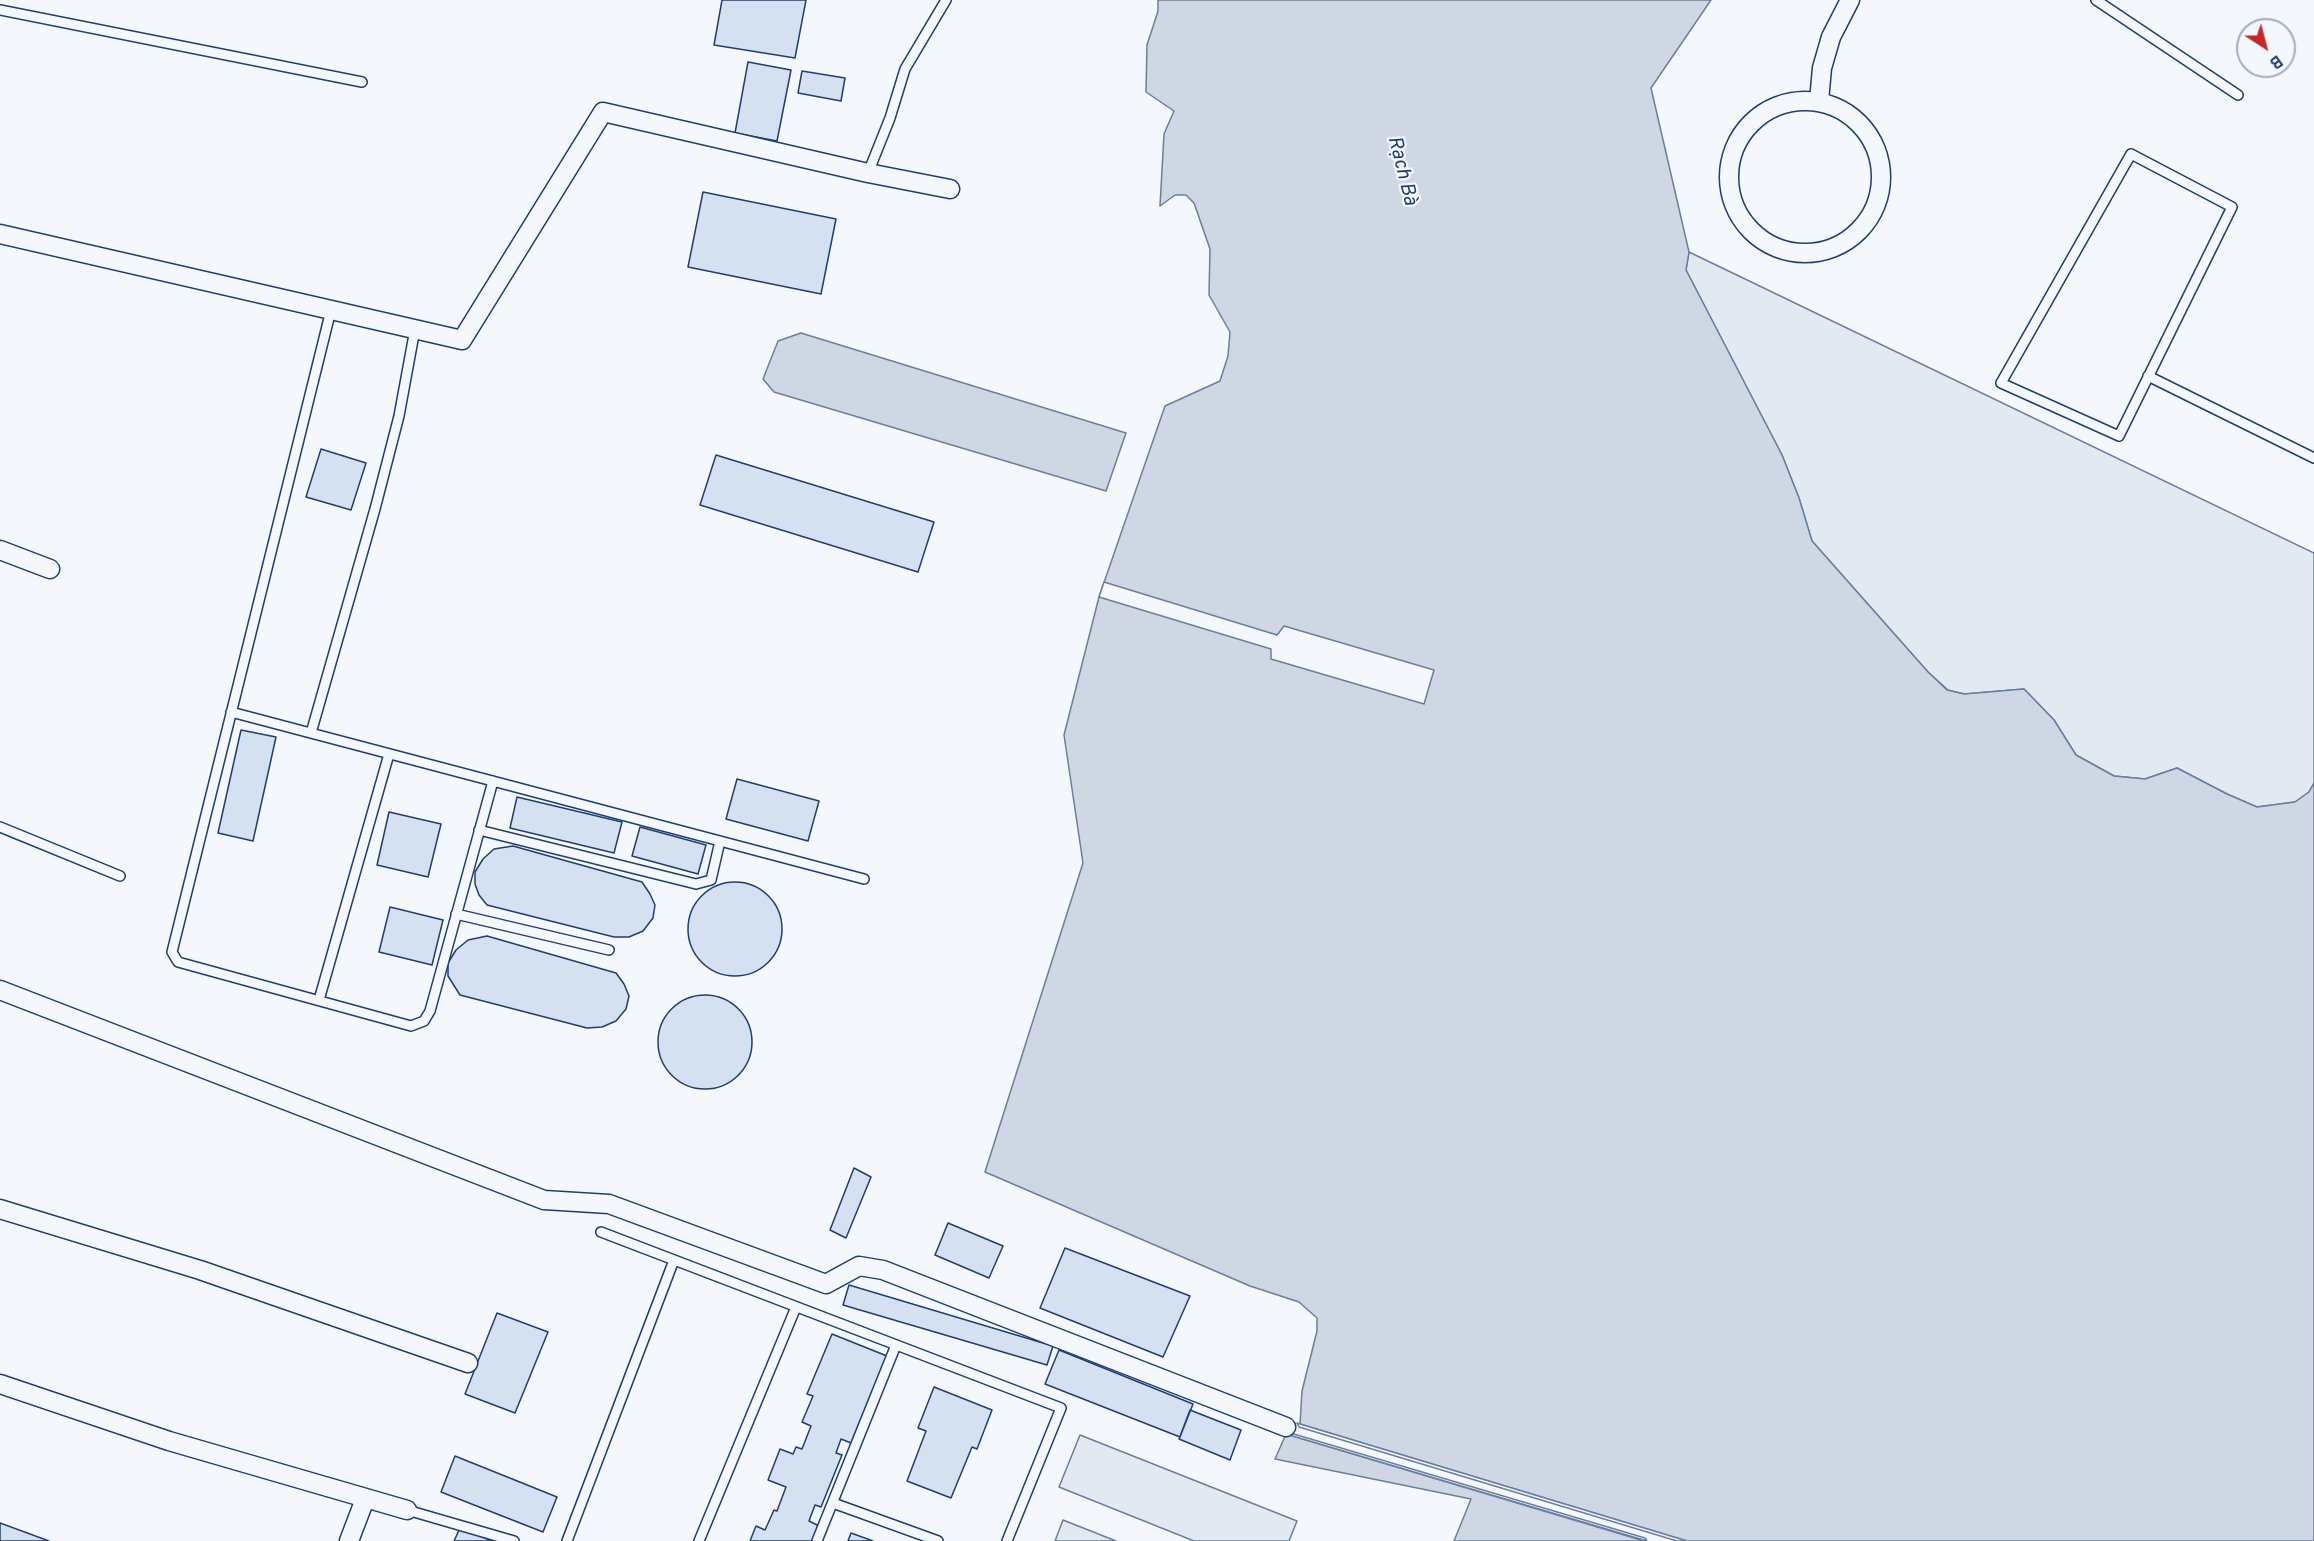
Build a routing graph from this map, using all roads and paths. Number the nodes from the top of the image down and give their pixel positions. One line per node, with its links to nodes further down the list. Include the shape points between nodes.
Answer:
1 (946, 0): 9 (lane, via 905,69)
2 (1850, 0): 8 (street, via 1831,37 1822,68)
3 (2096, 0): 4 (lane)
4 (2107, 3): 7 (lane)
5 (0, 10): 6 (lane)
6 (362, 82)
7 (2238, 95)
8 (1819, 100): 8 (street, via 1849,112 1872,136 1882,166 1880,198 1864,226 1839,246 1808,254 1776,248 1749,230 1732,203 1728,171 1737,140 1758,116 1787,102)
9 (868, 173): 10 (street); 13 (street, via 603,112 462,340)
10 (950, 189)
11 (0, 234): 12 (street)
12 (331, 310): 13 (street); 18 (lane)
13 (415, 330): 19 (lane, via 399,416)
14 (2148, 376): 14 (lane, via 2232,207 2131,154 2001,383 2119,436); 15 (lane)
15 (2314, 458)
16 (0, 550): 17 (street)
17 (50, 569)
18 (231, 712): 19 (lane); 30 (lane, via 172,952 178,962)
19 (311, 733): 20 (lane)
20 (389, 754): 21 (lane); 30 (lane)
21 (493, 781): 23 (lane); 24 (lane)
22 (0, 827): 25 (lane)
23 (480, 830): 24 (lane, via 696,884 711,880); 27 (lane)
24 (720, 841): 26 (lane)
25 (120, 876)
26 (864, 879)
27 (456, 914): 28 (lane); 30 (lane, via 424,1021 411,1026)
28 (609, 950)
29 (0, 990): 38 (street, via 544,1200 609,1204 826,1284 859,1266 883,1270)
30 (319, 1000)
31 (0, 1209): 36 (street, via 200,1270)
32 (601, 1232): 33 (lane)
33 (674, 1260): 34 (lane); 44 (lane)
34 (796, 1307): 35 (lane); 45 (lane)
35 (896, 1345): 40 (lane); 48 (lane, via 1061,1408)
36 (468, 1363)
37 (0, 1384): 39 (street, via 169,1441)
38 (1286, 1427)
39 (365, 1500): 41 (street); 42 (street)
40 (833, 1503): 46 (lane); 47 (lane)
41 (407, 1510): 43 (lane)
42 (349, 1541)
43 (514, 1541)
44 (567, 1541)
45 (699, 1541)
46 (817, 1541)
47 (938, 1541)
48 (1007, 1541)

